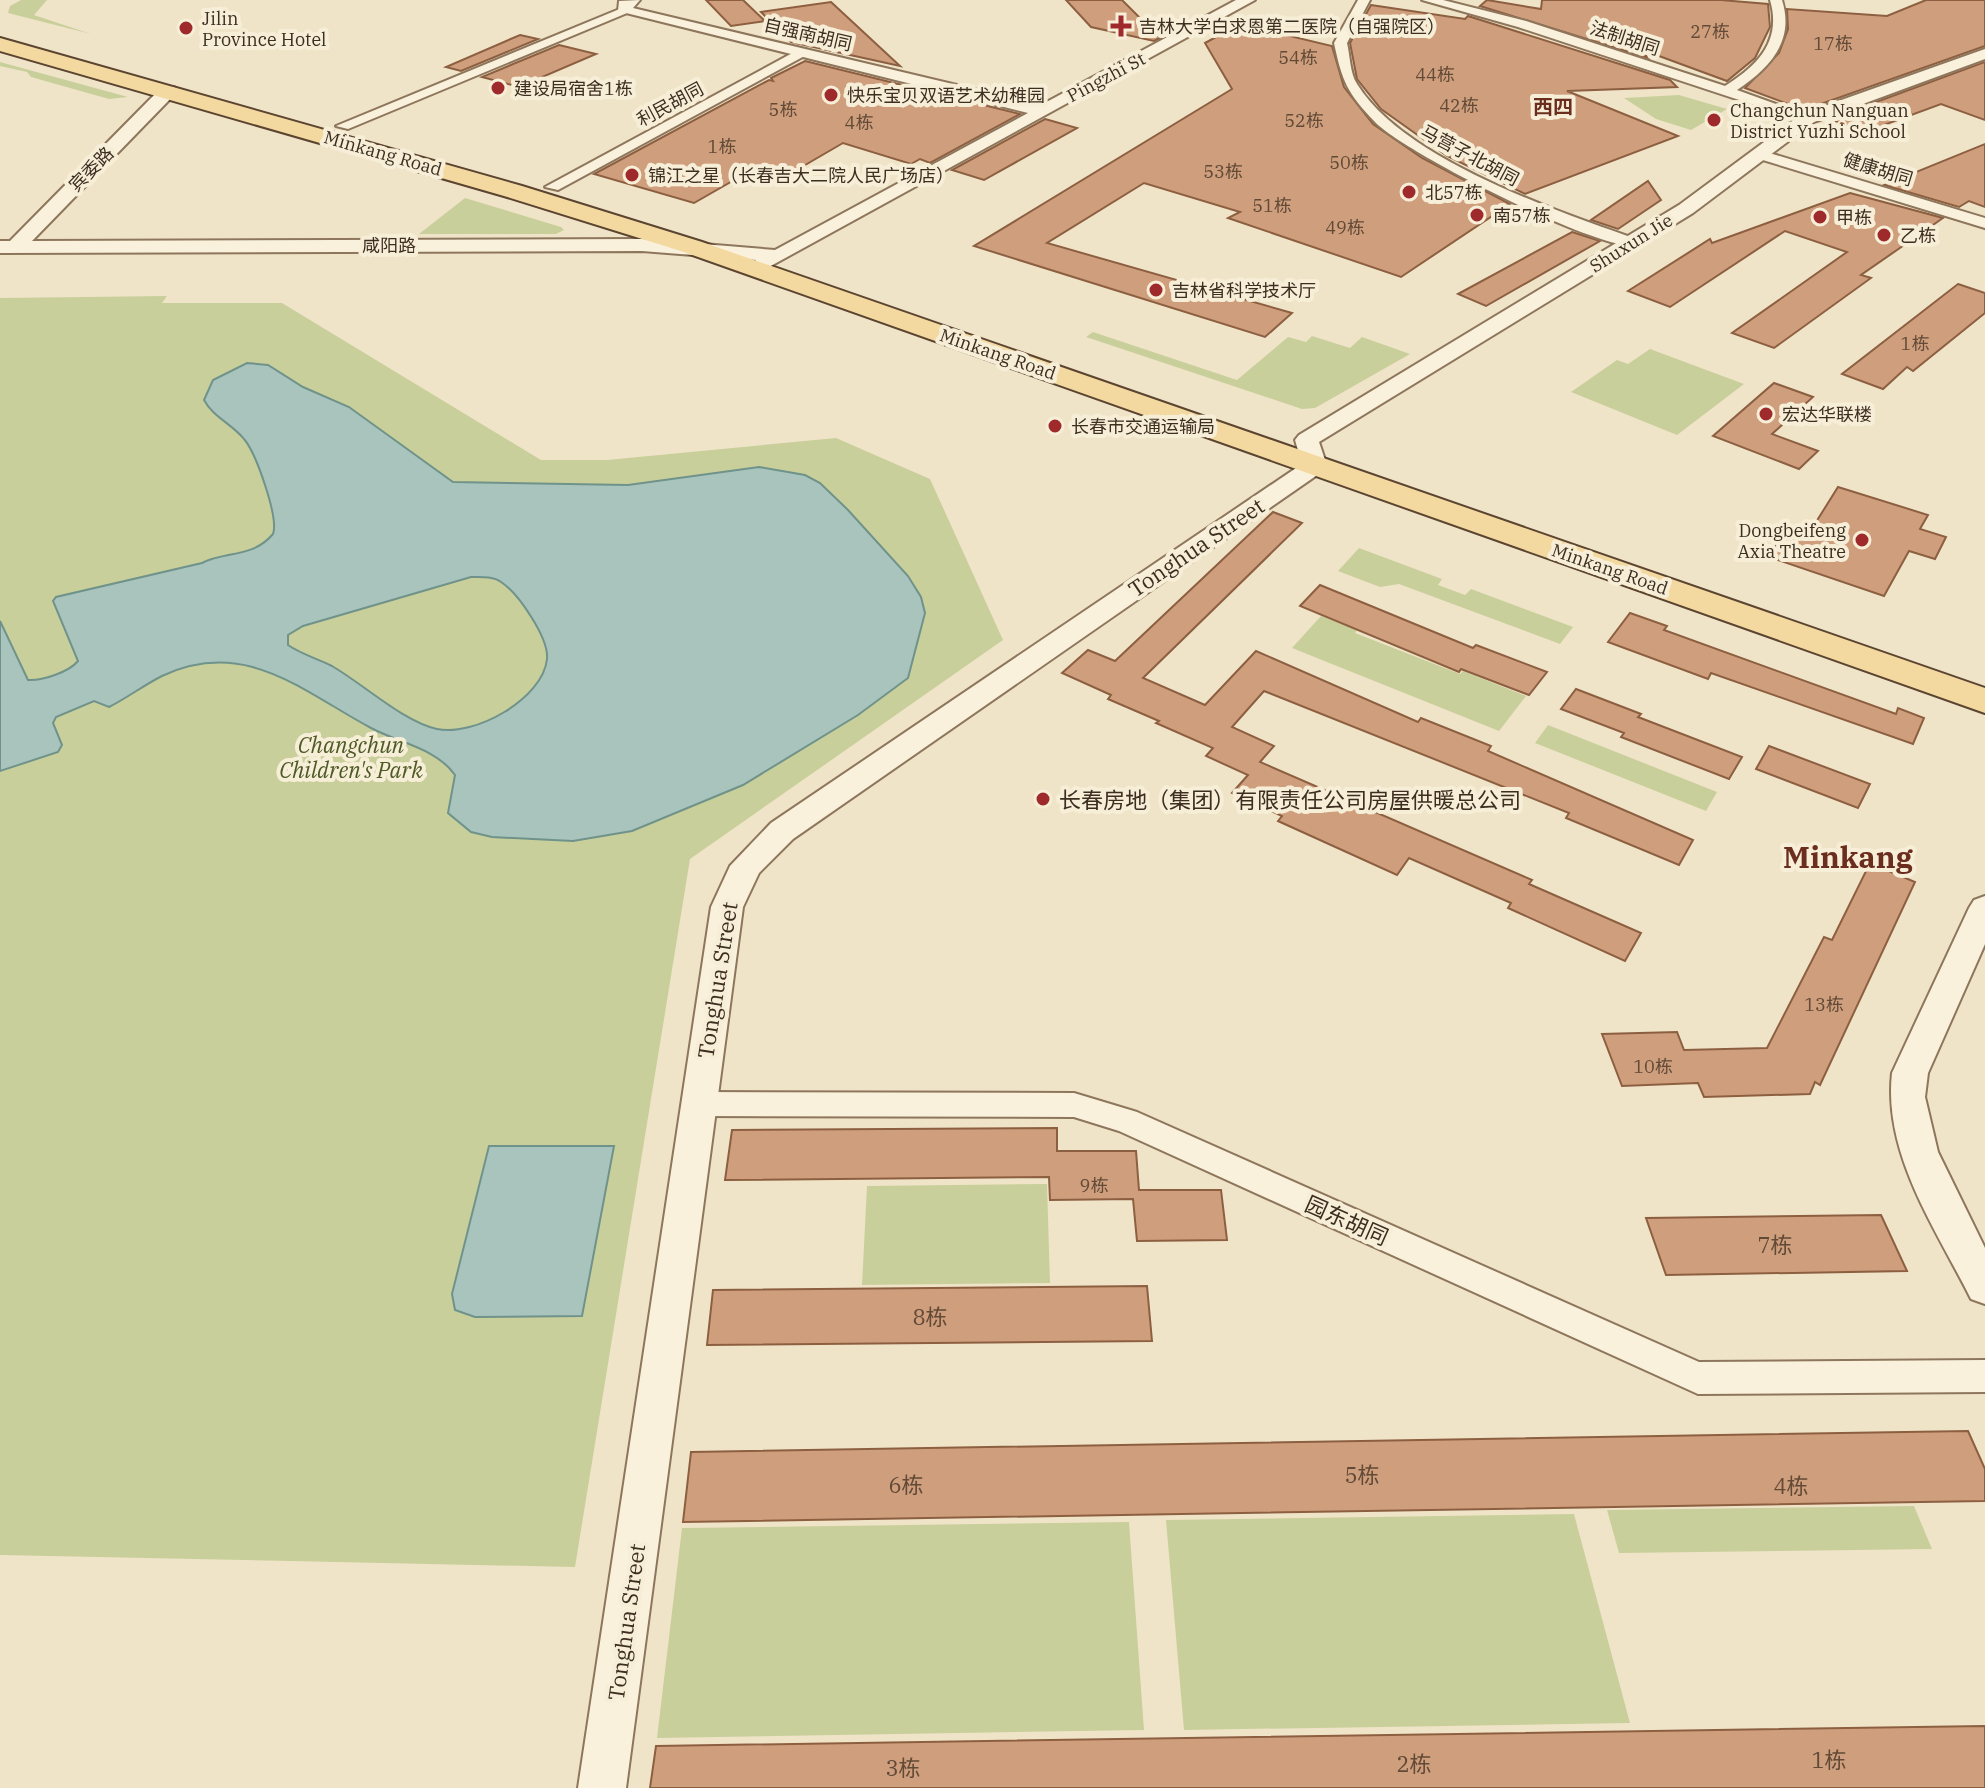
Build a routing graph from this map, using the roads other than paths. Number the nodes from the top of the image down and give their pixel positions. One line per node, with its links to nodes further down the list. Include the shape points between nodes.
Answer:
1 (1247, 0): 12 (street, Pingzhi St)
2 (1364, 0): 18 (street, 马营子北胡同, via 1344,29 1342,62 1361,99 1387,125 1474,181)
3 (1428, 0): 11 (street, 法制胡同, via 1522,24)
4 (1776, 0): 11 (street, via 1782,28 1774,50)
5 (629, 5): 8 (street, 自强南胡同); 14 (street, 自强南胡同)
6 (0, 30): 14 (main road, Minkang Road)
7 (0, 44): 10 (main road, Minkang Road)
8 (803, 53): 12 (street, 自强南胡同); 16 (street, 利民胡同)
9 (1985, 54): 13 (street, Shuxun Jie)
10 (168, 91): 19 (street, 宾委路); 20 (main road, Minkang Road)
11 (1727, 91): 13 (street, 法制胡同)
12 (1043, 111): 21 (street, Pingzhi St)
13 (1808, 118): 15 (street, Shuxun Jie)
14 (343, 126): 16 (main road, Minkang Road)
15 (1758, 154): 17 (street, 健康胡同); 18 (street, Shuxun Jie)
16 (553, 187): 21 (main road, Minkang Road)
17 (1985, 223)
18 (1633, 243): 22 (street, Shuxun Jie)
19 (7, 247): 20 (street, 咸阳路)
20 (693, 247): 21 (main road, Minkang Road)
21 (766, 262): 22 (main road, Minkang Road)
22 (1311, 453): 23 (main road, Minkang Road); 24 (main road, Minkang Road); 26 (street, Tonghua Street, via 759,851 733,885 727,907)
23 (1985, 676)
24 (1985, 701)
25 (1985, 908): 27 (street, via 1905,1091 1913,1137)
26 (699, 1104): 28 (street, 园东胡同, via 1074,1105 1127,1121 1698,1378); 29 (street, Tonghua Street)
27 (1985, 1286)
28 (1985, 1376)
29 (602, 1788)

